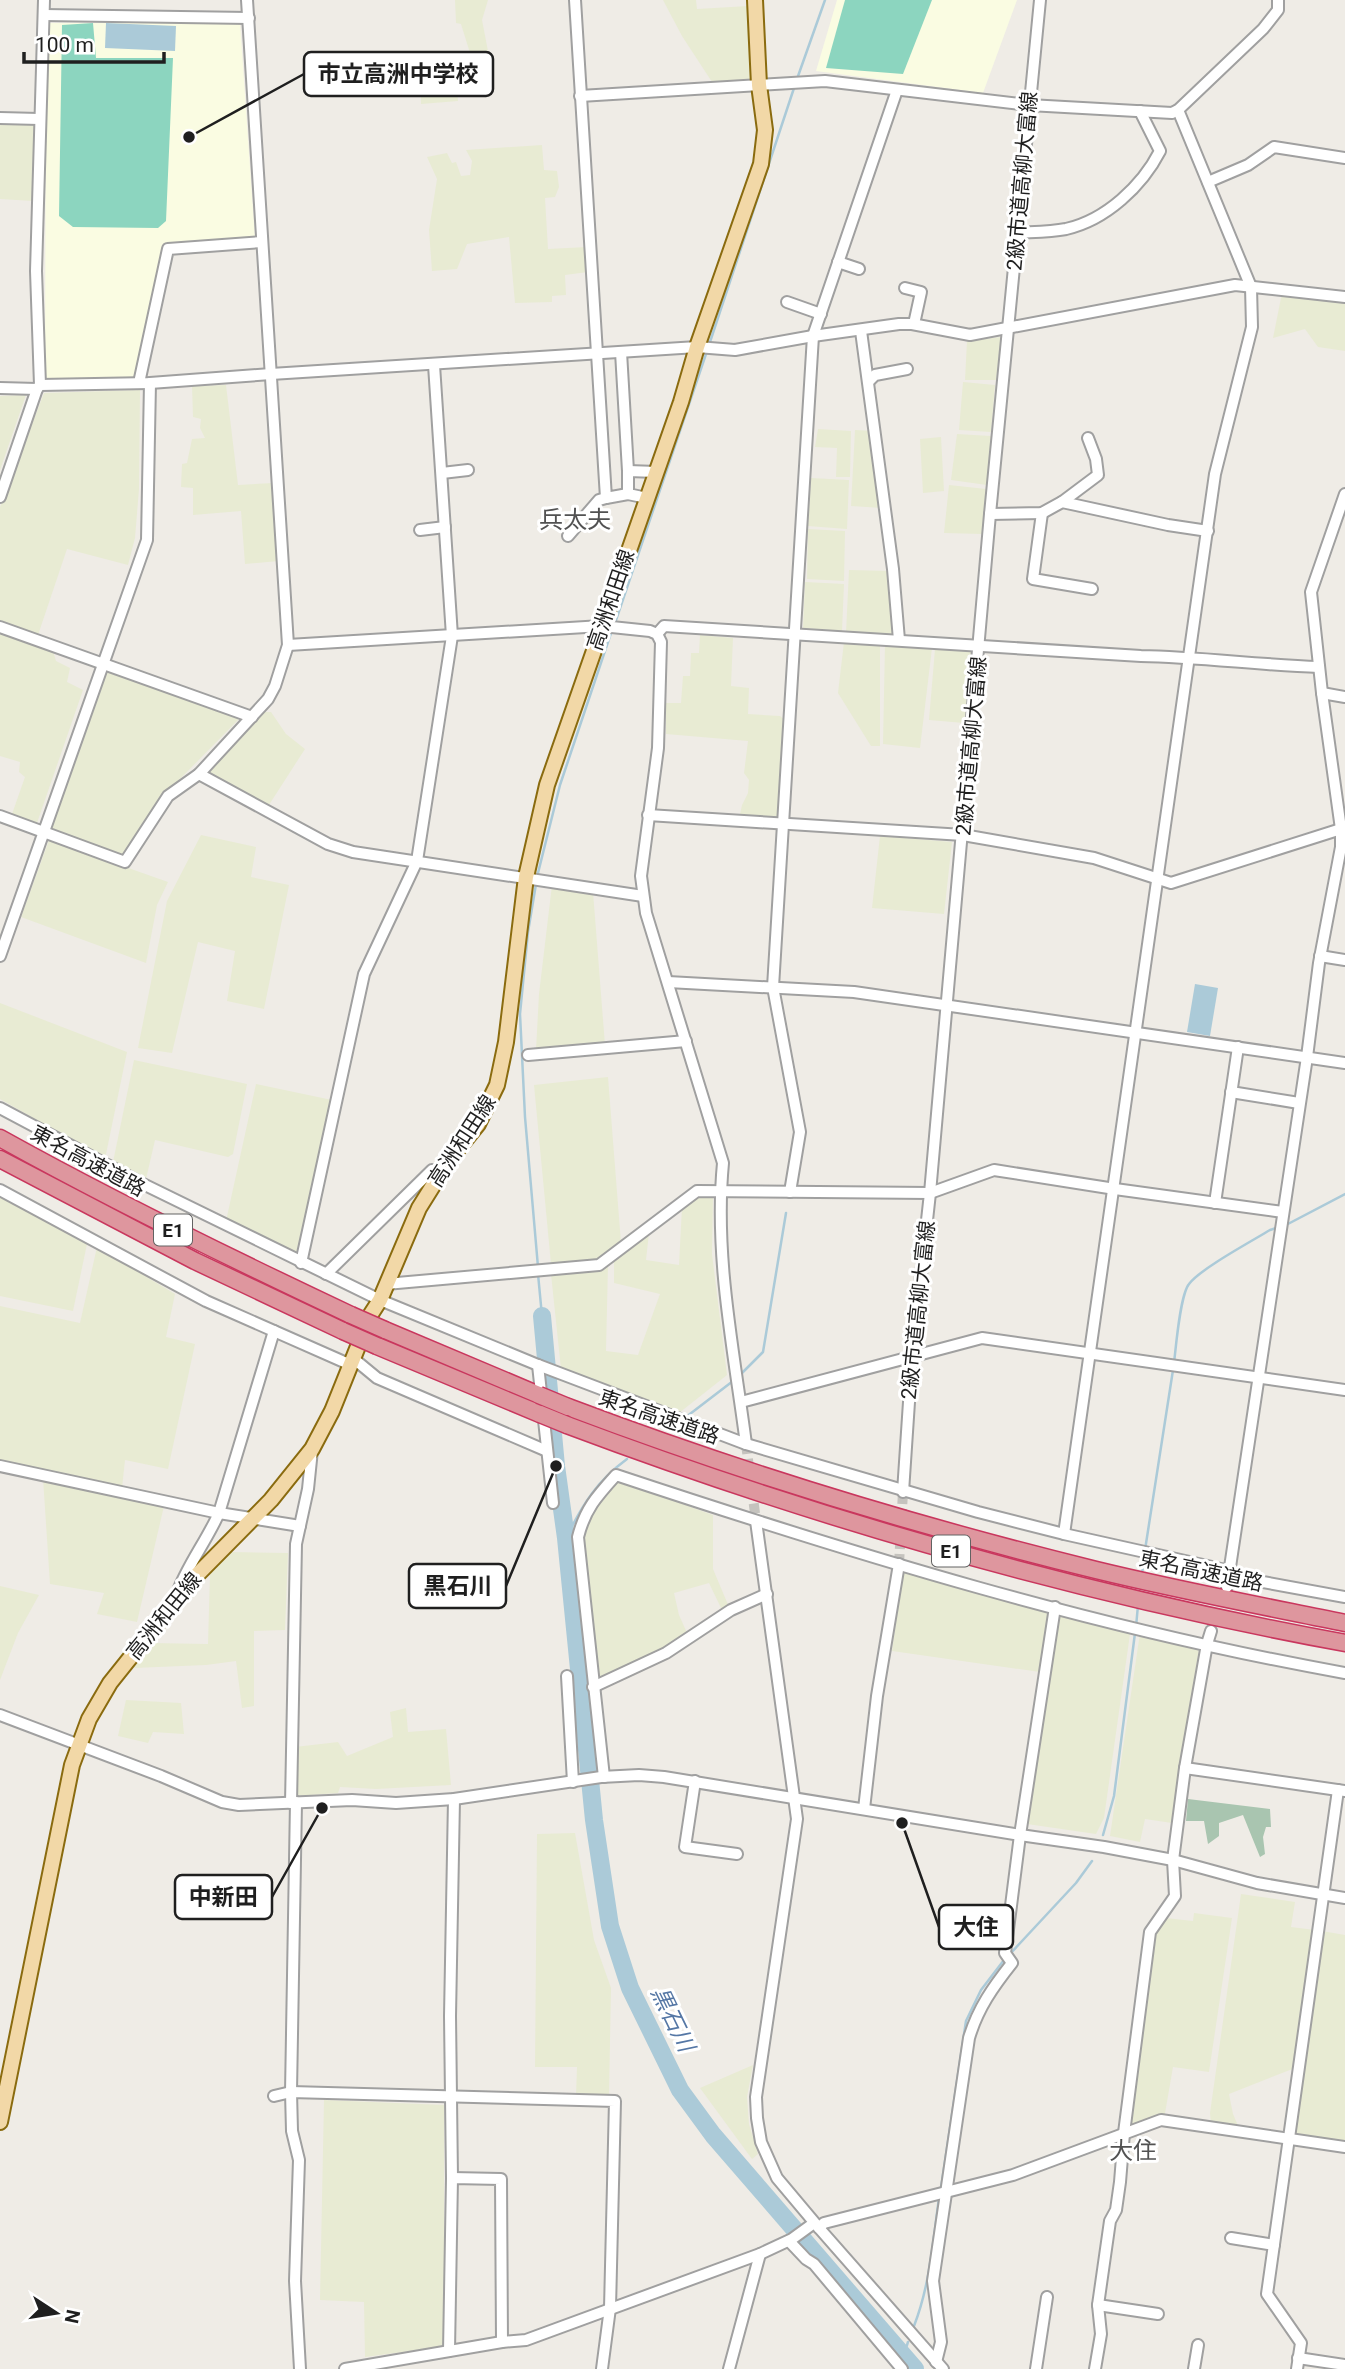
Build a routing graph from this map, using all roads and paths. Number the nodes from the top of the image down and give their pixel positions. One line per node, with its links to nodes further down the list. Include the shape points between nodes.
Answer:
1 (44, 0): 7 (street)
2 (247, 0): 8 (street)
3 (575, 0): 11 (street)
4 (755, 0): 9 (main road, 高洲和田線)
5 (1040, 0): 12 (street, 2級市道高柳大富線)
6 (1278, 0): 13 (street, via 1278,10 1264,29)
7 (44, 15): 8 (street); 16 (street)
8 (248, 18): 20 (street)
9 (759, 85): 10 (street, via 825,82); 11 (street); 32 (main road, 高洲和田線, via 765,130 761,164)
10 (897, 90): 12 (street); 21 (street)
11 (580, 96): 34 (street)
12 (1030, 105): 14 (street); 19 (street, 2級市道高柳大富線)
13 (1178, 110): 14 (street); 18 (street)
14 (1140, 111): 19 (street, via 1160,151 1134,188 1107,210 1068,229)
15 (0, 118): 16 (street)
16 (39, 119): 40 (street)
17 (1345, 158): 18 (street, via 1274,147 1248,165)
18 (1209, 182): 23 (street)
19 (1017, 233): 29 (street, 2級市道高柳大富線)
20 (262, 242): 37 (street); 39 (street, via 168,250)
21 (838, 262): 22 (street); 27 (street)
22 (859, 269)
23 (1251, 287): 25 (street); 29 (street, via 1235,285); 57 (street, via 1252,327 1215,474)
24 (905, 288): 28 (street, via 921,292)
25 (1345, 297)
26 (787, 302): 27 (street)
27 (821, 314): 31 (street)
28 (914, 324): 29 (street, via 970,335); 30 (street)
29 (1008, 329): 54 (street, 2級市道高柳大富線)
30 (861, 331): 31 (street); 38 (street)
31 (813, 336): 32 (street, via 735,349); 63 (street)
32 (697, 347): 33 (street); 45 (main road, 高洲和田線)
33 (621, 352): 34 (street); 44 (street)
34 (597, 353): 35 (street); 50 (street)
35 (434, 365): 37 (street); 46 (street)
36 (907, 369): 38 (street, via 875,375)
37 (271, 374): 39 (street); 66 (street)
38 (869, 382): 65 (street)
39 (145, 383): 40 (street); 69 (street, via 147,540)
40 (39, 387): 41 (street); 49 (street)
41 (0, 388)
42 (1088, 438): 52 (street, via 1098,475)
43 (467, 470): 46 (street)
44 (628, 471): 45 (street); 47 (street)
45 (657, 472): 51 (main road, 高洲和田線)
46 (442, 473): 55 (street)
47 (628, 494): 50 (street); 51 (street)
48 (1345, 494): 70 (street, via 1311,592)
49 (0, 496)
50 (606, 498): 58 (street, via 599,500)
51 (647, 498): 60 (main road, 高洲和田線)
52 (1062, 502): 53 (street); 57 (street)
53 (1042, 513): 54 (street); 59 (street, via 1033,579)
54 (990, 514): 67 (street, 2級市道高柳大富線)
55 (445, 527): 56 (street); 64 (street)
56 (421, 530)
57 (1208, 531): 68 (street)
58 (568, 536)
59 (1092, 589)
60 (602, 626): 62 (street); 64 (street); 83 (main road, 高洲和田線, via 547,785)
61 (0, 627): 69 (street)
62 (657, 634): 63 (street, via 664,626); 75 (street, via 661,642 658,748)
63 (794, 635): 65 (street); 77 (street)
64 (452, 636): 66 (street); 81 (street)
65 (899, 640): 67 (street)
66 (288, 645): 73 (street, via 275,686)
67 (979, 646): 68 (street); 80 (street, 2級市道高柳大富線)
68 (1189, 657): 70 (street); 84 (street)
69 (105, 663): 73 (street); 79 (street)
70 (1319, 667): 71 (street)
71 (1322, 693): 72 (street); 78 (street)
72 (1345, 697)
73 (252, 717): 74 (street)
74 (199, 774): 79 (street, via 168,796 125,862); 81 (street, via 328,844)
75 (648, 815): 77 (street); 85 (street)
76 (0, 816): 79 (street)
77 (784, 824): 80 (street); 90 (street)
78 (1341, 829): 82 (street); 84 (street, via 1171,883)
79 (45, 832): 86 (street)
80 (963, 835): 84 (street, via 1094,858); 91 (street, 2級市道高柳大富線)
81 (417, 861): 83 (street); 111 (street, via 365,974)
82 (1342, 869): 87 (street)
83 (526, 877): 85 (street); 103 (main road, 高洲和田線, via 497,1086 478,1124)
84 (1156, 877): 92 (street)
85 (643, 896): 89 (street)
86 (0, 956)
87 (1320, 956): 88 (street); 96 (street)
88 (1345, 960)
89 (668, 982): 90 (street); 93 (street)
90 (774, 987): 91 (street); 107 (street, via 800,1132)
91 (946, 1004): 92 (street); 108 (street, 2級市道高柳大富線)
92 (1135, 1032): 94 (street); 104 (street)
93 (686, 1041): 95 (street); 106 (street, via 723,1163)
94 (1238, 1047): 96 (street); 98 (street)
95 (528, 1055)
96 (1307, 1057): 97 (street); 99 (street)
97 (1345, 1063)
98 (1231, 1092): 99 (street); 109 (street)
99 (1299, 1103): 110 (street)
100 (0, 1108): 111 (street)
101 (0, 1138): 140 (highway, 東名高速道路 / E1, bridge, via 84,1185 351,1315 568,1407 664,1442 883,1513 1096,1570)
102 (0, 1159): 142 (highway, 東名高速道路 / E1, bridge, via 343,1332 567,1425 796,1505 997,1564 1195,1613)
103 (441, 1172): 112 (street, via 432,1170); 113 (main road, 高洲和田線, via 419,1208)
104 (1115, 1189): 108 (street, via 994,1170); 109 (street); 116 (street)
105 (0, 1190): 115 (street, via 206,1301)
106 (720, 1191): 107 (street); 113 (street, via 697,1191 599,1265); 122 (street, via 723,1267)
107 (790, 1192): 108 (street)
108 (930, 1193): 117 (street, 2級市道高柳大富線)
109 (1215, 1203): 110 (street)
110 (1283, 1212): 120 (street)
111 (301, 1263): 112 (street)
112 (326, 1274): 114 (street)
113 (386, 1284): 114 (main road, 高洲和田線)
114 (380, 1300): 118 (main road, 高洲和田線); 119 (street)
115 (274, 1331): 118 (street); 129 (street)
116 (1090, 1353): 117 (street, via 982,1338); 120 (street); 133 (street)
117 (912, 1357): 122 (street); 127 (street, 2級市道高柳大富線)
118 (352, 1362): 124 (main road, 高洲和田線); 125 (street, via 377,1378)
119 (540, 1365): 123 (street); 125 (street)
120 (1259, 1378): 121 (street); 135 (street)
121 (1345, 1390)
122 (741, 1402): 123 (street)
123 (746, 1444): 127 (street)
124 (312, 1449): 130 (main road, 高洲和田線); 132 (street)
125 (547, 1451): 128 (street)
126 (0, 1466): 129 (street)
127 (903, 1492): 133 (street)
128 (553, 1503)
129 (219, 1513): 130 (street); 138 (street)
130 (253, 1518): 132 (street); 138 (main road, 高洲和田線)
131 (756, 1521): 134 (street); 136 (street); 146 (street, via 616,1475 583,1517 578,1537)
132 (300, 1527): 156 (street, via 295,1556)
133 (1064, 1534): 135 (street)
134 (899, 1564): 139 (street); 157 (street)
135 (1229, 1578): 137 (street)
136 (766, 1594): 146 (street, via 731,1610 666,1653); 154 (street)
137 (1345, 1597)
138 (174, 1601): 148 (main road, 高洲和田線, via 110,1683)
139 (1055, 1607): 143 (street); 158 (street)
140 (1345, 1623)
141 (1211, 1631): 143 (street)
142 (1345, 1643)
143 (1207, 1644): 144 (street); 149 (street)
144 (1345, 1673)
145 (567, 1676): 151 (street)
146 (593, 1687): 150 (street)
147 (0, 1715): 148 (street)
148 (79, 1745): 156 (street, via 222,1802); 166 (main road, 高洲和田線)
149 (1185, 1768): 153 (street); 160 (street)
150 (603, 1777): 151 (street); 152 (street, via 639,1775)
151 (576, 1781): 155 (street)
152 (695, 1781): 154 (street); 159 (street, via 685,1847)
153 (1342, 1791): 161 (street)
154 (796, 1798): 157 (street); 172 (street, via 797,1819 757,2118 769,2164)
155 (454, 1799): 156 (street); 165 (street)
156 (293, 1803): 163 (street)
157 (864, 1809): 158 (street)
158 (1020, 1835): 160 (street); 171 (street, via 1005,1953 1012,1963 975,2018)
159 (737, 1854)
160 (1172, 1860): 161 (street); 167 (street, via 1175,1896 1150,1932)
161 (1324, 1895): 162 (street); 168 (street)
162 (1345, 1898)
163 (291, 2092): 164 (street); 165 (street); 189 (street, via 292,2131 299,2160 295,2281)
164 (274, 2096)
165 (451, 2098): 170 (street); 179 (street, via 615,2101)
166 (0, 2122)
167 (1124, 2133): 168 (street, via 1161,2120); 171 (street, via 1013,2175); 178 (street, via 1116,2210 1110,2221)
168 (1289, 2139): 169 (street); 175 (street)
169 (1345, 2147)
170 (452, 2178): 181 (street, via 501,2179); 183 (street)
171 (942, 2193): 172 (street); 188 (street, via 933,2281)
172 (814, 2226): 174 (street); 188 (street)
173 (1231, 2238): 175 (street)
174 (791, 2240): 176 (street); 194 (street)
175 (1274, 2245): 185 (street, via 1267,2294 1301,2343)
176 (760, 2254): 179 (street); 193 (street)
177 (1047, 2297): 195 (street)
178 (1098, 2305): 180 (street); 196 (street, via 1101,2334)
179 (610, 2308): 181 (street, via 526,2340); 192 (street)
180 (1158, 2314)
181 (502, 2342): 183 (street)
182 (1198, 2345): 197 (street)
183 (449, 2351): 184 (street)
184 (427, 2356): 187 (street); 191 (street)
185 (1297, 2363): 186 (street)
186 (1345, 2365)
187 (392, 2366): 190 (street)
188 (940, 2366)
189 (300, 2369)
190 (345, 2369)
191 (429, 2369)
192 (602, 2369)
193 (729, 2369)
194 (902, 2369)
195 (1036, 2369)
196 (1095, 2369)
197 (1194, 2369)

